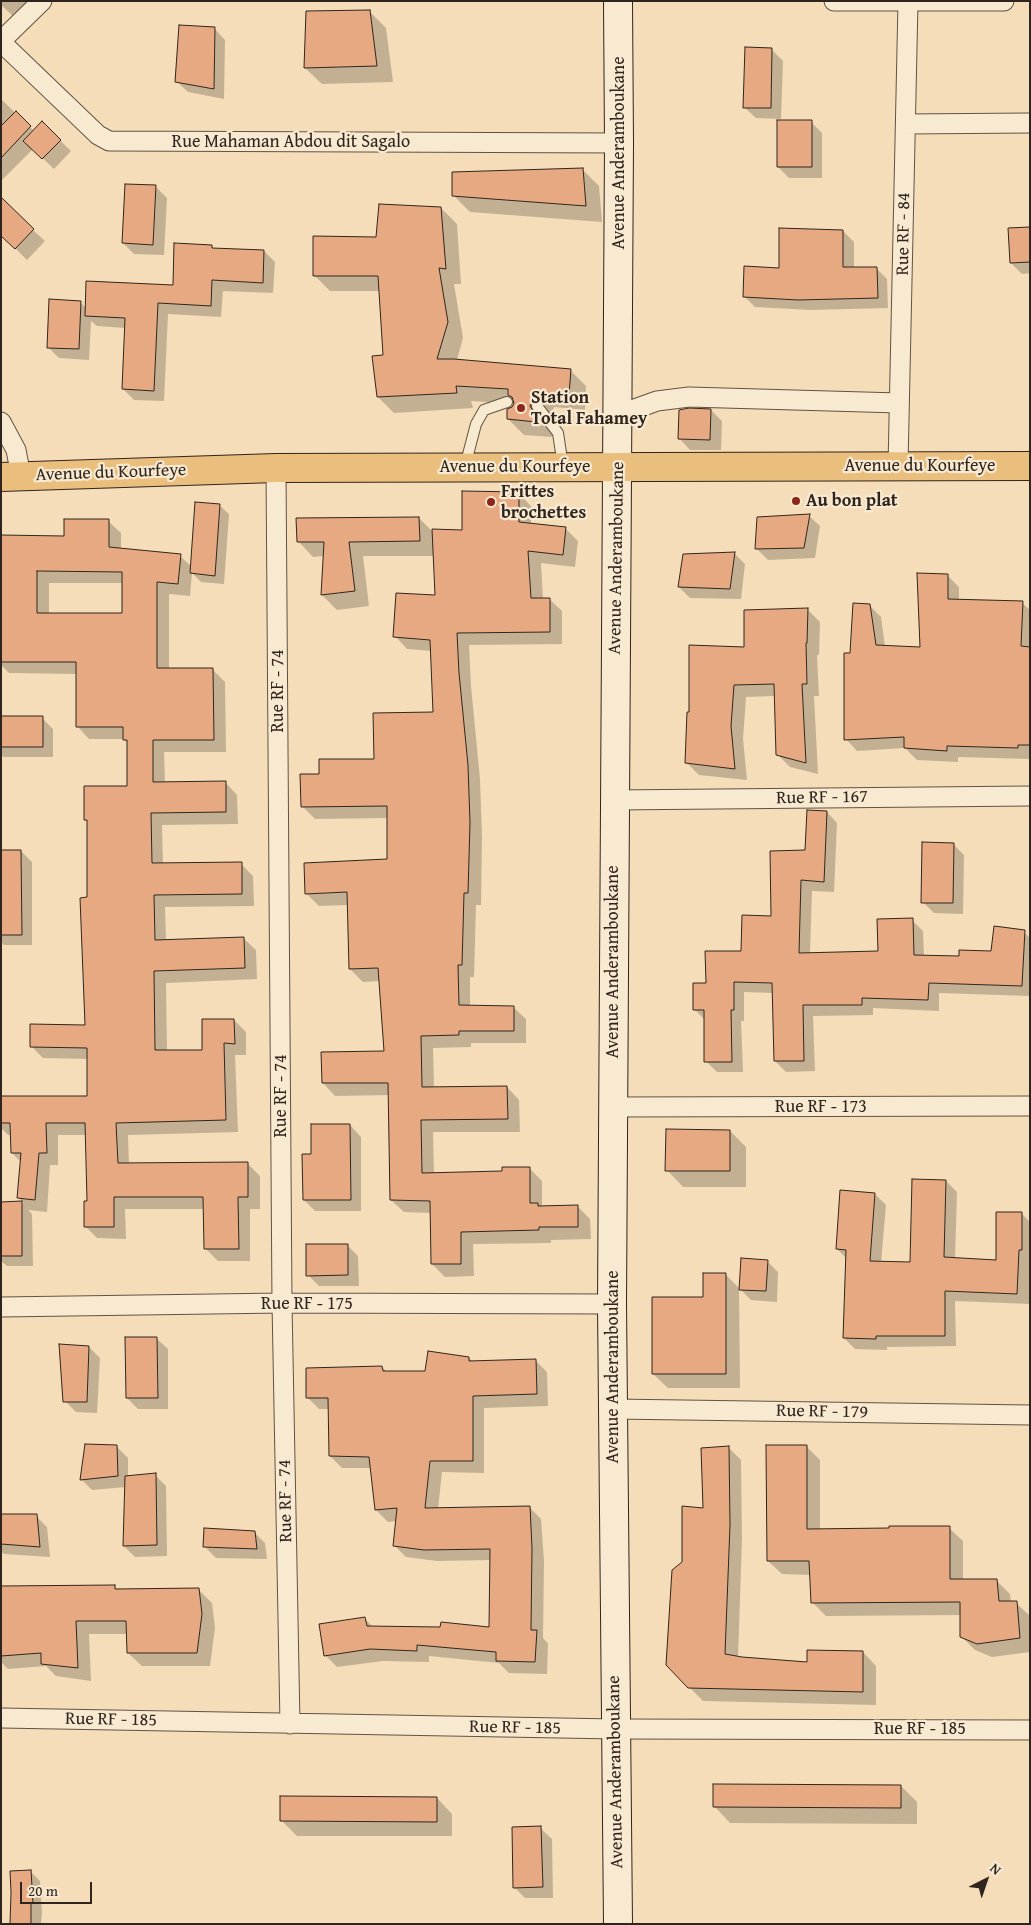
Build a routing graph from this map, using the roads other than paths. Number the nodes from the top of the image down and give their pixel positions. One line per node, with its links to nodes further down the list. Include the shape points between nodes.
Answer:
1 (42, 1): 6 (street)
2 (618, 1): 9 (street, Avenue Anderamboukane)
3 (834, 1): 5 (street)
4 (1004, 1): 5 (street)
5 (908, 2): 8 (street, Rue RF - 84)
6 (1, 41): 9 (street, Rue Mahaman Abdou dit Sagalo, via 98,135 109,141)
7 (1030, 123): 8 (street)
8 (906, 124): 11 (street, Rue RF - 84)
9 (619, 142): 13 (street, Avenue Anderamboukane)
10 (507, 402): 18 (lane, via 484,410 476,424)
11 (899, 403): 13 (street, via 689,397 657,401); 16 (street, Rue RF - 84)
12 (537, 406): 19 (lane, via 558,433)
13 (618, 415): 15 (street, Avenue Anderamboukane)
14 (1, 422): 21 (street, via 16,450)
15 (618, 466): 16 (main road, Avenue du Kourfeye); 19 (main road, Avenue du Kourfeye); 23 (street, Avenue Anderamboukane)
16 (898, 466): 17 (main road, Avenue du Kourfeye)
17 (1030, 466)
18 (465, 467): 19 (main road, Avenue du Kourfeye); 20 (main road, Avenue du Kourfeye)
19 (563, 467)
20 (276, 468): 21 (main road, Avenue du Kourfeye); 26 (street, Rue RF - 74)
21 (11, 476)
22 (1030, 796): 23 (street, Rue RF - 167)
23 (614, 800): 25 (street, Avenue Anderamboukane)
24 (1030, 1106): 25 (street, Rue RF - 173)
25 (613, 1107): 27 (street, Avenue Anderamboukane)
26 (282, 1303): 27 (street, Rue RF - 175); 28 (street, Rue RF - 175); 32 (street, Rue RF - 74)
27 (612, 1304): 29 (street, Avenue Anderamboukane)
28 (1, 1307)
29 (613, 1409): 30 (street, Rue RF - 179); 33 (street, Avenue Anderamboukane)
30 (1030, 1416)
31 (1, 1718): 32 (street, Rue RF - 185)
32 (290, 1724): 33 (street, Rue RF - 185)
33 (616, 1729): 34 (street, Rue RF - 185); 35 (street, Avenue Anderamboukane)
34 (1030, 1730)
35 (618, 1924)

